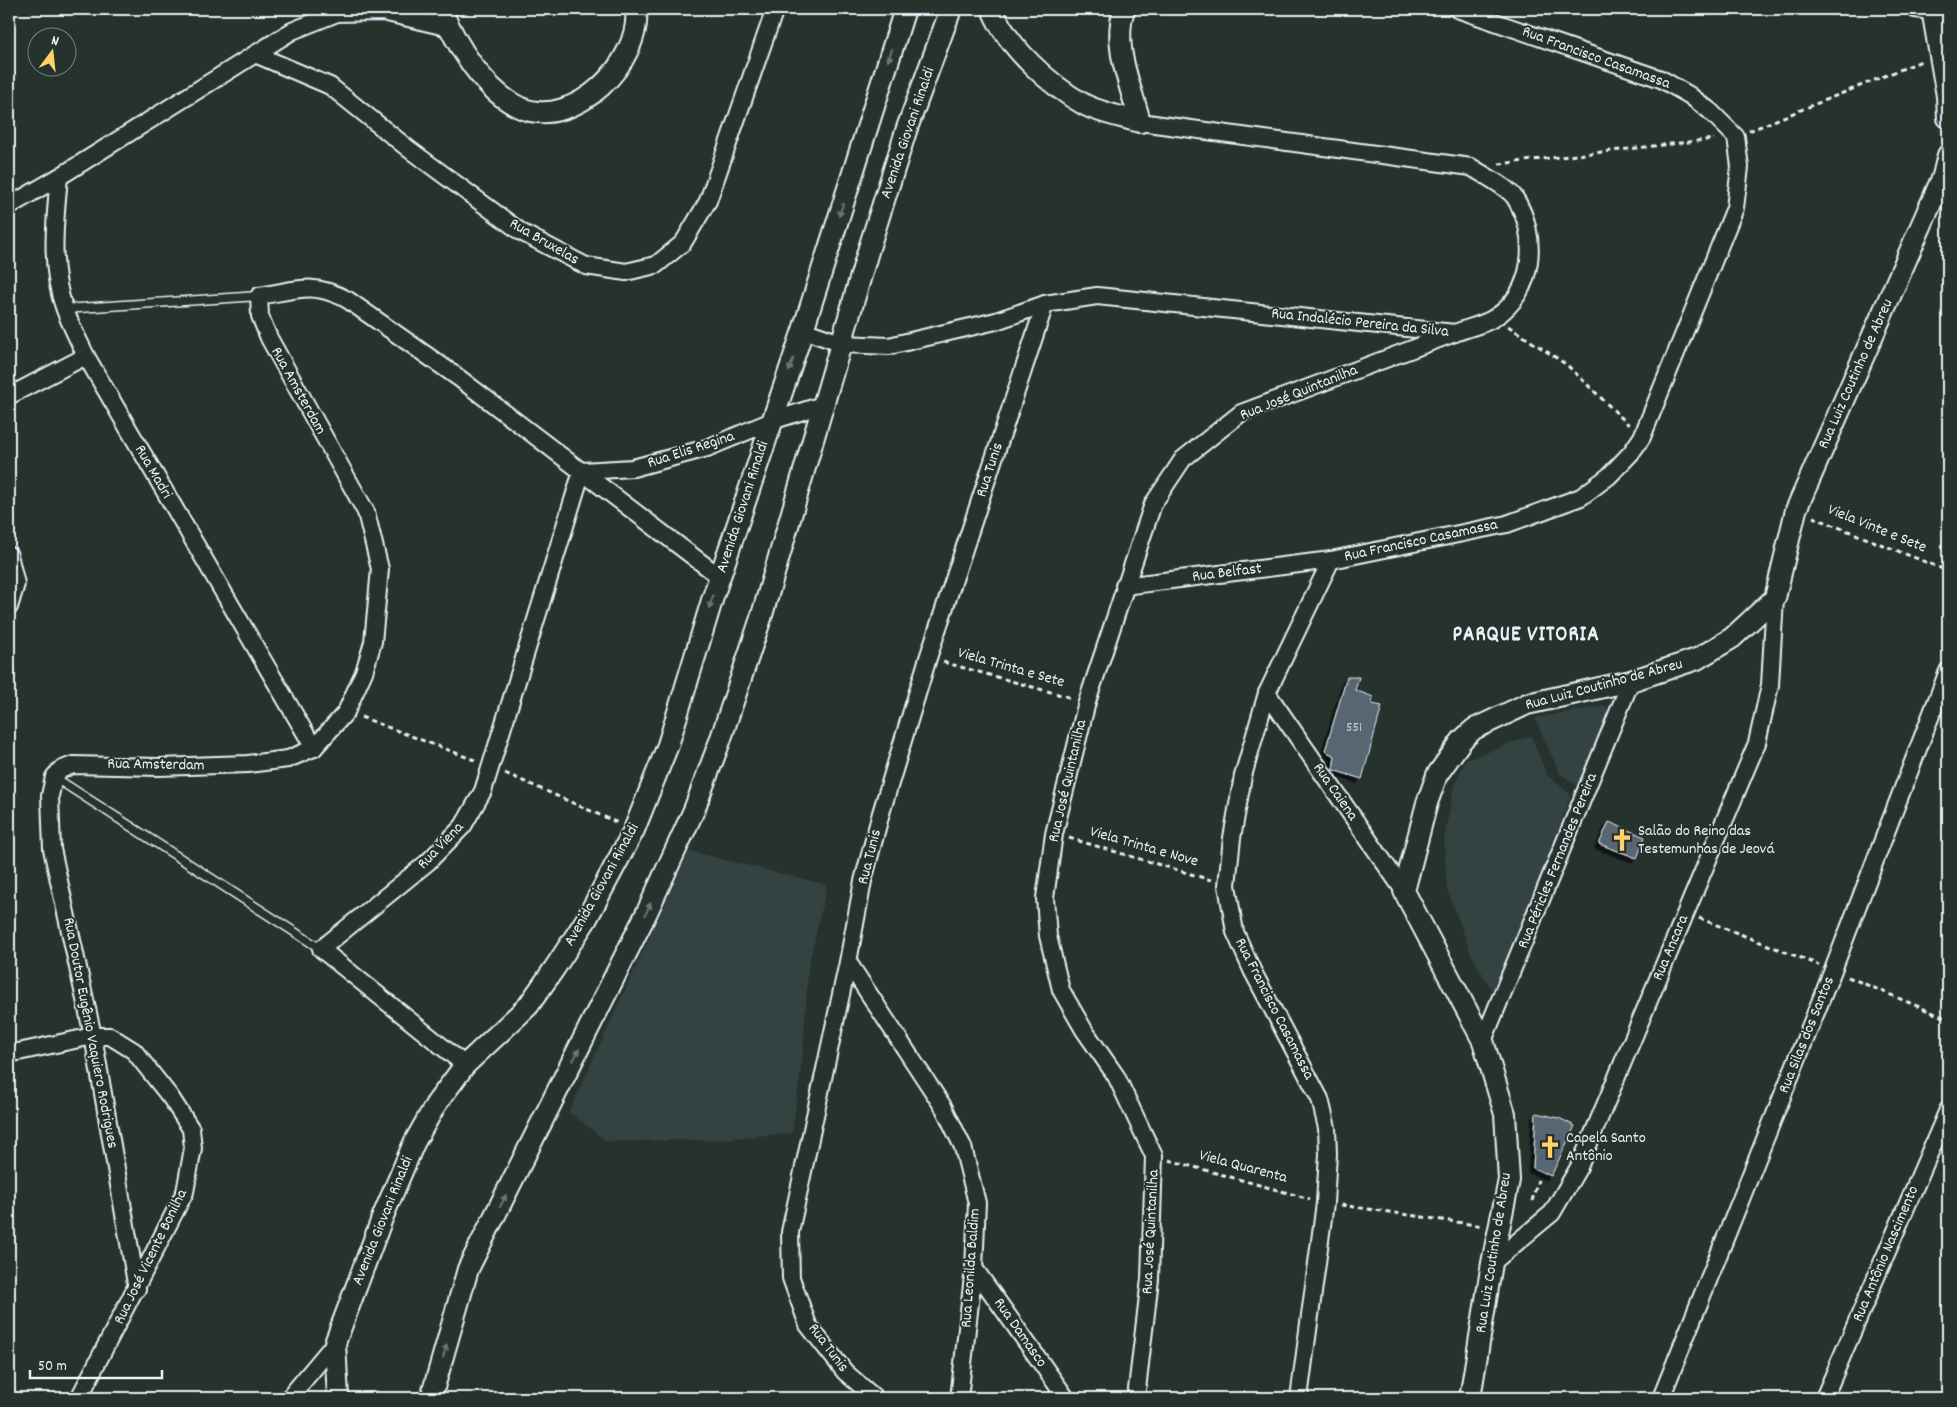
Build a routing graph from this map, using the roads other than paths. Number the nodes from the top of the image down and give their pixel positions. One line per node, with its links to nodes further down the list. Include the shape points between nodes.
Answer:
1 (441, 9): 10 (street)
2 (636, 9): 10 (street, via 630,48 607,82 585,99 546,112 521,108 496,92 466,56)
3 (775, 9): 11 (street, Rua Bruxelas, via 708,201 683,243 656,265 626,272 586,266 521,232 330,86)
4 (905, 9): 20 (street, Avenida Giovani Rinaldi, one-way to 20)
5 (951, 9): 22 (street, Avenida Giovani Rinaldi, via 907,128)
6 (992, 9): 13 (street, Rua Indalécio Pereira da Silva, via 1006,37 1055,86 1086,106)
7 (1124, 9): 13 (street, via 1121,19 1122,56)
8 (1457, 9): 29 (street, Rua Francisco Casamassa, via 1661,79 1703,106 1736,137 1740,167 1735,208 1642,437 1609,476 1581,497 1507,524)
9 (1926, 10): 12 (street, via 1947,96)
10 (450, 28): 11 (street, via 383,12 337,13 292,31)
11 (255, 54): 15 (street)
12 (1948, 118)
13 (1140, 122): 21 (street, Rua Indalécio Pereira da Silva, via 1471,167 1514,196 1529,227 1528,274 1515,298 1495,317)
14 (1948, 156): 32 (street, Rua Luiz Coutinho de Abreu, via 1943,176 1796,510)
15 (59, 177): 16 (street); 19 (street, Rua Madri, via 54,244)
16 (9, 206)
17 (259, 296): 19 (lane); 27 (street, via 311,288 329,290 348,300 459,378); 37 (street, Rua Amsterdam, via 260,316 269,338 366,512 380,569 373,642 364,672 346,712)
18 (1045, 304): 21 (street, Rua Indalécio Pereira da Silva, via 1097,296); 22 (street, Rua Indalécio Pereira da Silva, via 996,321 889,346); 41 (street, Rua Tunis, via 928,658 863,881)
19 (64, 309): 23 (street, Rua Madri)
20 (803, 330): 22 (street); 26 (street, Avenida Giovani Rinaldi, one-way to 26)
21 (1455, 334): 31 (street, Rua José Quintanilha, via 1241,413 1183,458 1153,504)
22 (843, 344): 25 (street, Avenida Giovani Rinaldi)
23 (86, 356): 24 (street); 37 (street, Rua Madri)
24 (9, 396)
25 (825, 404): 26 (street, Rua Elis Regina); 55 (street, Avenida Giovani Rinaldi, one-way to 25, via 468,1269 638,930 694,810 762,615)
26 (772, 420): 27 (street, Rua Elis Regina, via 707,448 634,468); 30 (street, Avenida Giovani Rinaldi)
27 (582, 471): 30 (street); 40 (street, Rua Viena, via 482,791 463,826 428,862)
28 (9, 555): 33 (street, via 16,584)
29 (1331, 560): 31 (street, Rua Belfast); 36 (street, Rua Francisco Casamassa)
30 (720, 576): 45 (street, Avenida Giovani Rinaldi, one-way to 45, via 668,745 629,838 586,920 528,1006)
31 (1124, 586): 51 (street, Rua José Quintanilha, via 1087,702 1054,834 1045,898 1048,936 1061,990 1116,1076 1154,1156 1150,1279)
32 (1774, 598): 35 (street, Rua Luiz Coutinho de Abreu, via 1732,638 1697,659); 47 (street, Rua Ancara, via 1770,685 1757,743 1580,1167 1552,1213)
33 (9, 607)
34 (1948, 671): 62 (street, Rua Silas dos Santos, via 1833,970)
35 (1631, 681): 39 (street, Rua Luiz Coutinho de Abreu, via 1527,704 1474,729 1462,740 1437,775); 43 (street, Rua Péricles Fernandes Pereira)
36 (1267, 693): 39 (street, Rua Caiena); 60 (street, Rua Francisco Casamassa, via 1243,776 1227,885 1235,932 1320,1099 1327,1128 1325,1203)
37 (314, 748): 38 (street, Rua Amsterdam, via 288,759 248,764 73,765 60,770)
38 (54, 777): 40 (lane); 42 (street, Rua Doutor Eugênio Vaquiero Rodrigues, via 50,796 52,849)
39 (1404, 891): 43 (street, Rua Luiz Coutinho de Abreu)
40 (321, 949): 45 (street)
41 (848, 962): 48 (street, Rua Leonilda Baldim, via 944,1108 963,1147 977,1203); 56 (street, Rua Tunis, via 790,1232 791,1278 808,1325 845,1372)
42 (94, 1036): 44 (street); 49 (street, Rua Doutor Eugênio Vaquiero Rodrigues); 49 (street, Rua José Vicente Bonilha, via 110,1036 134,1051 191,1129 192,1148 185,1192)
43 (1484, 1041): 47 (street, Rua Luiz Coutinho de Abreu, via 1505,1114 1509,1180)
44 (9, 1054)
45 (465, 1064): 50 (street, Avenida Giovani Rinaldi, via 436,1104 414,1143)
46 (1948, 1110): 63 (street, Rua Antônio Nascimento)
47 (1492, 1263): 61 (street, Rua Luiz Coutinho de Abreu)
48 (974, 1268): 57 (street, Rua Leonilda Baldim); 58 (street, Rua Damasco)
49 (137, 1289): 52 (street, Rua José Vicente Bonilha)
50 (336, 1343): 53 (street); 54 (street, Avenida Giovani Rinaldi)
51 (1137, 1390): 59 (street)
52 (79, 1398)
53 (289, 1398)
54 (338, 1398)
55 (432, 1398)
56 (875, 1398)
57 (959, 1398)
58 (1066, 1398)
59 (1148, 1398)
60 (1299, 1398)
61 (1470, 1398)
62 (1661, 1398)
63 (1824, 1398)

